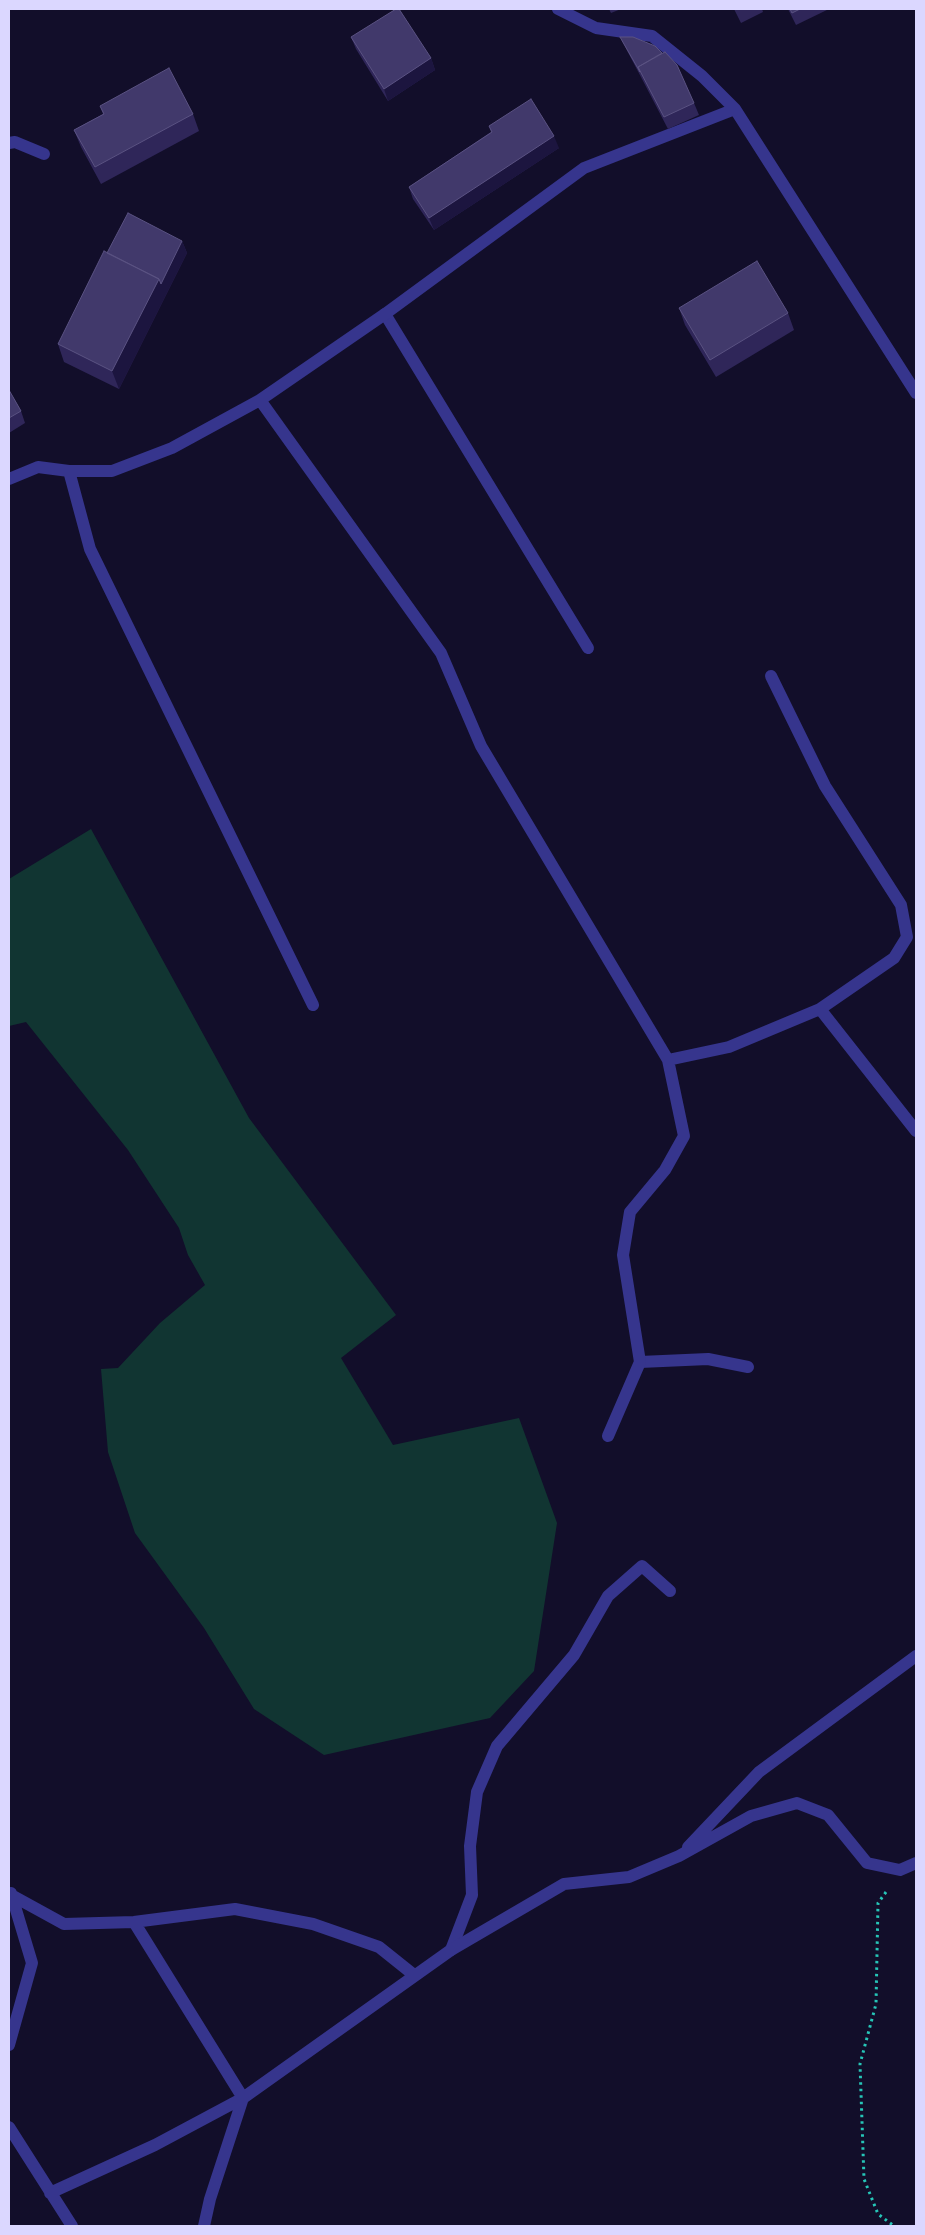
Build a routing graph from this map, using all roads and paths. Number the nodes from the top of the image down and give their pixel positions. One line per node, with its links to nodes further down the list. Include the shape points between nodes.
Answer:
1 (558, 9): 2 (street, via 596,28 652,36 702,76)
2 (735, 109): 5 (street, via 584,168); 6 (street)
3 (9, 143): 4 (street, via 15,142)
4 (44, 154)
5 (385, 314): 7 (street); 10 (street)
6 (916, 394)
7 (260, 400): 8 (street, via 172,448 112,471); 14 (street, via 441,653 481,746)
8 (69, 471): 9 (street, via 38,467); 12 (street, via 90,549)
9 (9, 479)
10 (588, 648)
11 (771, 676): 13 (street, via 824,786 901,905 907,937 894,958)
12 (313, 1006)
13 (820, 1008): 14 (street, via 729,1047); 15 (street)
14 (668, 1060): 16 (street, via 684,1136 664,1170 630,1212 623,1255)
15 (916, 1130)
16 (640, 1362): 17 (street, via 708,1358); 18 (street)
17 (748, 1367)
18 (608, 1436)
19 (670, 1591): 26 (street, via 642,1566 608,1596 574,1655 497,1746 477,1792 470,1846 472,1895)
20 (916, 1656): 21 (street, via 759,1772)
21 (680, 1856): 23 (street, via 751,1816 797,1803 828,1815 867,1863); 26 (street, via 629,1878 564,1884)
22 (916, 1863): 23 (street)
23 (900, 1870): 34 (path, via 878,1903 876,2004 860,2064 864,2179 878,2214)
24 (11, 1892): 25 (street, via 64,1924); 28 (street, via 32,1962)
25 (134, 1922): 27 (street, via 235,1909 312,1924 379,1947); 29 (street)
26 (451, 1950): 27 (street)
27 (414, 1975): 29 (street)
28 (9, 2044)
29 (243, 2098): 31 (street, via 155,2146); 33 (street)
30 (9, 2127): 31 (street)
31 (50, 2193): 32 (street)
32 (72, 2226)
33 (204, 2226)
34 (894, 2226)

